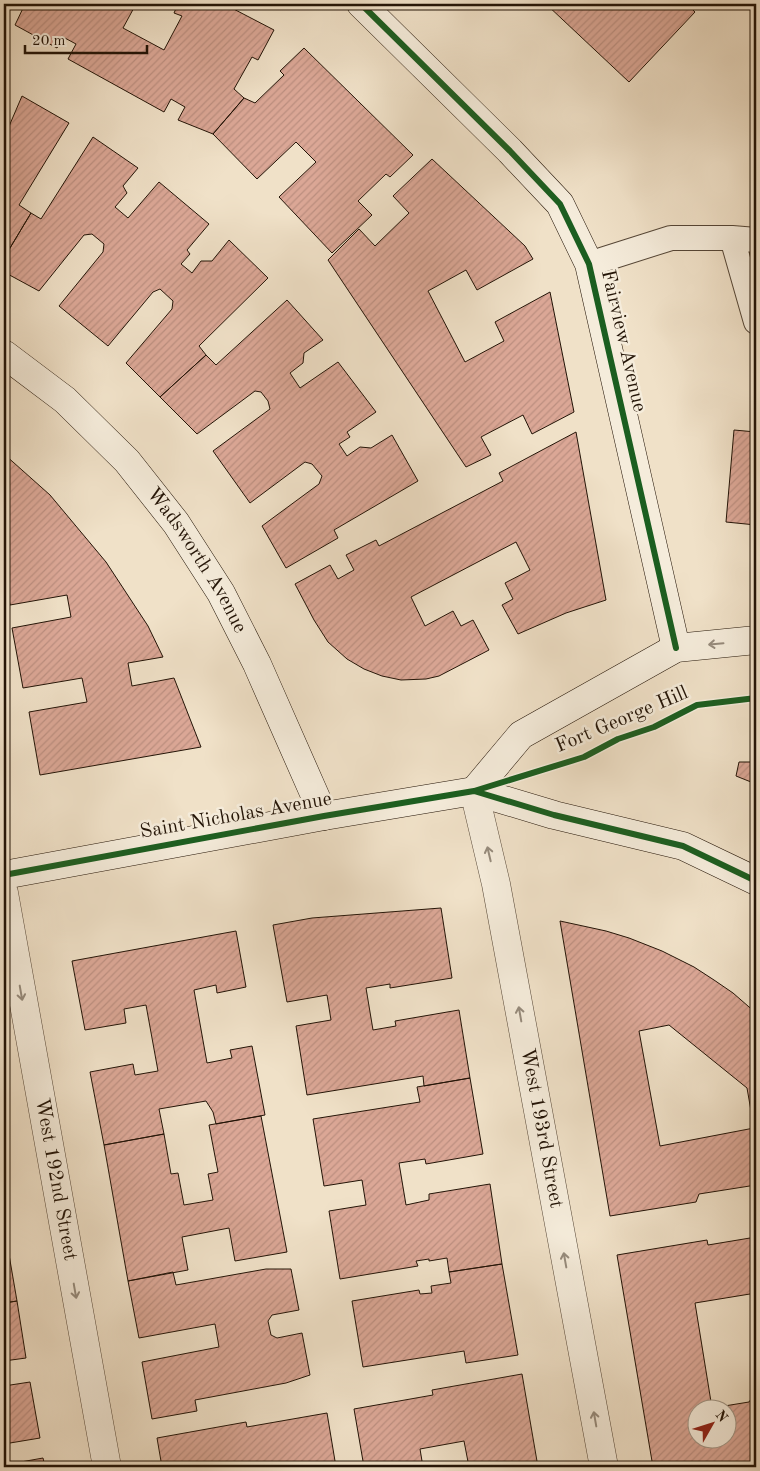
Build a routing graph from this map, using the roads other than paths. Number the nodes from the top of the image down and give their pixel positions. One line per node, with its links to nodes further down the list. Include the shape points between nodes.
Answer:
1 (362, 4): 4 (street, Fairview Avenue, via 560,204)
2 (732, 238): 3 (lane); 4 (lane, via 671,238); 5 (lane)
3 (756, 240)
4 (589, 264): 8 (street, Fairview Avenue)
5 (756, 322)
6 (4, 354): 10 (street, Wadsworth Avenue, via 65,400 127,461 176,523 221,593 244,638)
7 (756, 640): 8 (street, Fort George Hill, one-way to 8)
8 (676, 648): 9 (street, Fort George Hill, via 521,735)
9 (474, 791): 10 (street, Saint Nicholas Avenue); 12 (street, via 554,815 683,846); 15 (street, West 193rd Street, one-way to 9, via 496,884)
10 (324, 816): 11 (street, Saint Nicholas Avenue)
11 (4, 875)
12 (756, 881)
13 (4, 893): 14 (street, West 192nd Street, one-way to 14)
14 (107, 1467)
15 (604, 1467)

